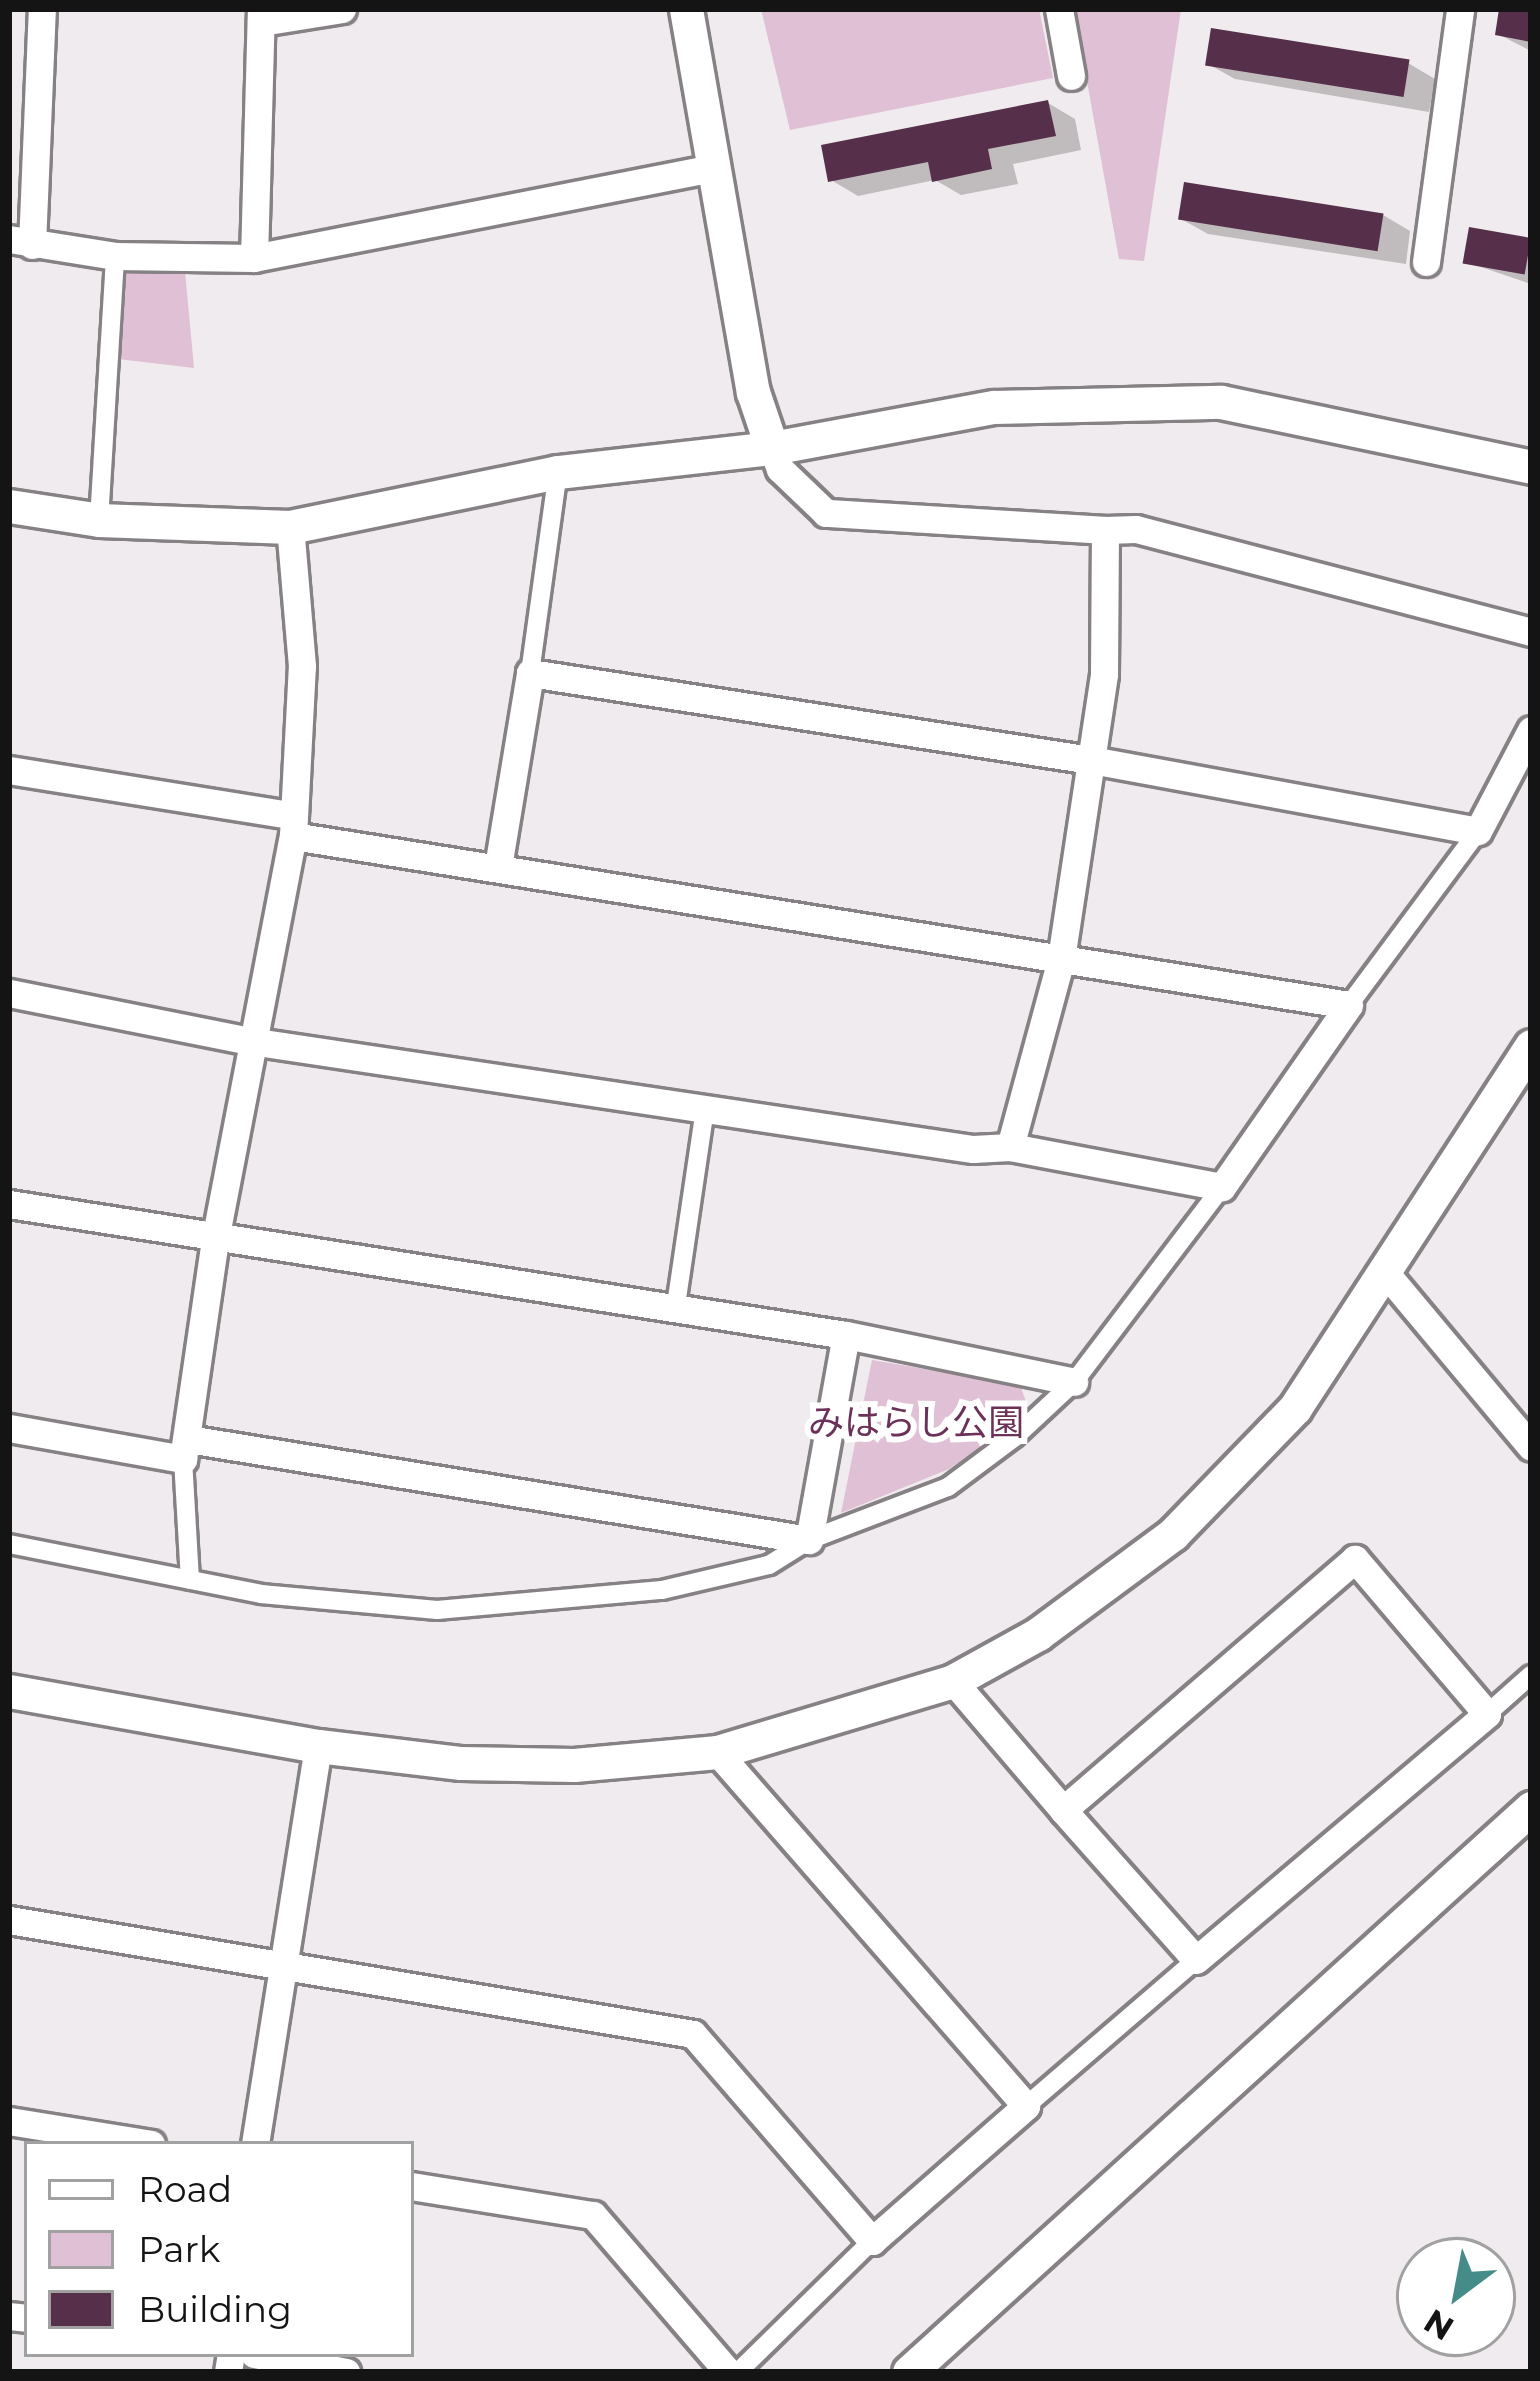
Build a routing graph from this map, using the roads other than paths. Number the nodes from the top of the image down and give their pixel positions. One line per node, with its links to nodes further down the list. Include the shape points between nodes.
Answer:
1 (341, 9): 6 (street)
2 (686, 9): 8 (street)
3 (1059, 9): 7 (street)
4 (1460, 9): 12 (street)
5 (34, 12): 9 (street)
6 (261, 16): 11 (street)
7 (1071, 76)
8 (712, 169): 11 (street); 13 (street, via 753,392)
9 (20, 242): 10 (street)
10 (115, 256): 11 (street); 17 (street)
11 (254, 258)
12 (1426, 262)
13 (772, 448): 14 (street, via 994,406 1221,402); 15 (street); 19 (street, via 780,469 826,513)
14 (1531, 467)
15 (558, 472): 18 (street); 21 (street)
16 (9, 506): 17 (street)
17 (99, 520): 18 (street)
18 (290, 527): 25 (street, via 302,666)
19 (1105, 530): 20 (street, via 1136,529); 23 (street, via 1104,674)
20 (1531, 632)
21 (530, 673): 23 (street); 27 (street)
22 (1531, 730): 26 (street)
23 (1091, 760): 26 (street); 28 (street)
24 (9, 770): 25 (street)
25 (291, 825): 27 (street); 31 (street)
26 (1478, 831): 30 (street)
27 (498, 867): 28 (street)
28 (1061, 959): 30 (street); 34 (street)
29 (9, 993): 31 (street)
30 (1349, 1005): 35 (street)
31 (250, 1041): 33 (street); 37 (street)
32 (1528, 1056): 38 (street)
33 (705, 1109): 34 (street, via 973,1149); 39 (street)
34 (1010, 1147): 35 (street)
35 (1222, 1187): 41 (street)
36 (9, 1204): 37 (street)
37 (214, 1240): 39 (street); 44 (street)
38 (1384, 1271): 43 (street); 49 (street, via 1295,1408 1174,1534 1038,1634)
39 (675, 1312): 40 (street)
40 (845, 1335): 41 (street); 45 (street)
41 (1074, 1382): 45 (street, via 948,1486)
42 (9, 1428): 44 (street)
43 (1531, 1447)
44 (185, 1449): 45 (street); 47 (street)
45 (809, 1540): 47 (street, via 769,1565 662,1590 437,1610)
46 (9, 1544): 47 (street)
47 (190, 1580)
48 (1531, 1675): 51 (street)
49 (953, 1681): 53 (street); 55 (street)
50 (9, 1691): 52 (street)
51 (1487, 1714): 55 (street, via 1355,1559); 57 (street)
52 (318, 1746): 53 (street, via 551,1765); 58 (street)
53 (717, 1752): 59 (street)
54 (1531, 1808): 69 (street)
55 (1063, 1810): 57 (street)
56 (9, 1920): 58 (street)
57 (1196, 1960): 59 (street)
58 (287, 1969): 62 (street); 64 (street, via 693,2034)
59 (1026, 2106): 64 (street)
60 (9, 2122): 61 (street)
61 (132, 2141)
62 (256, 2141)
63 (414, 2186): 67 (street, via 592,2215)
64 (872, 2241): 68 (street)
65 (269, 2357): 66 (street)
66 (346, 2372)
67 (728, 2372)
68 (738, 2372)
69 (910, 2372)

